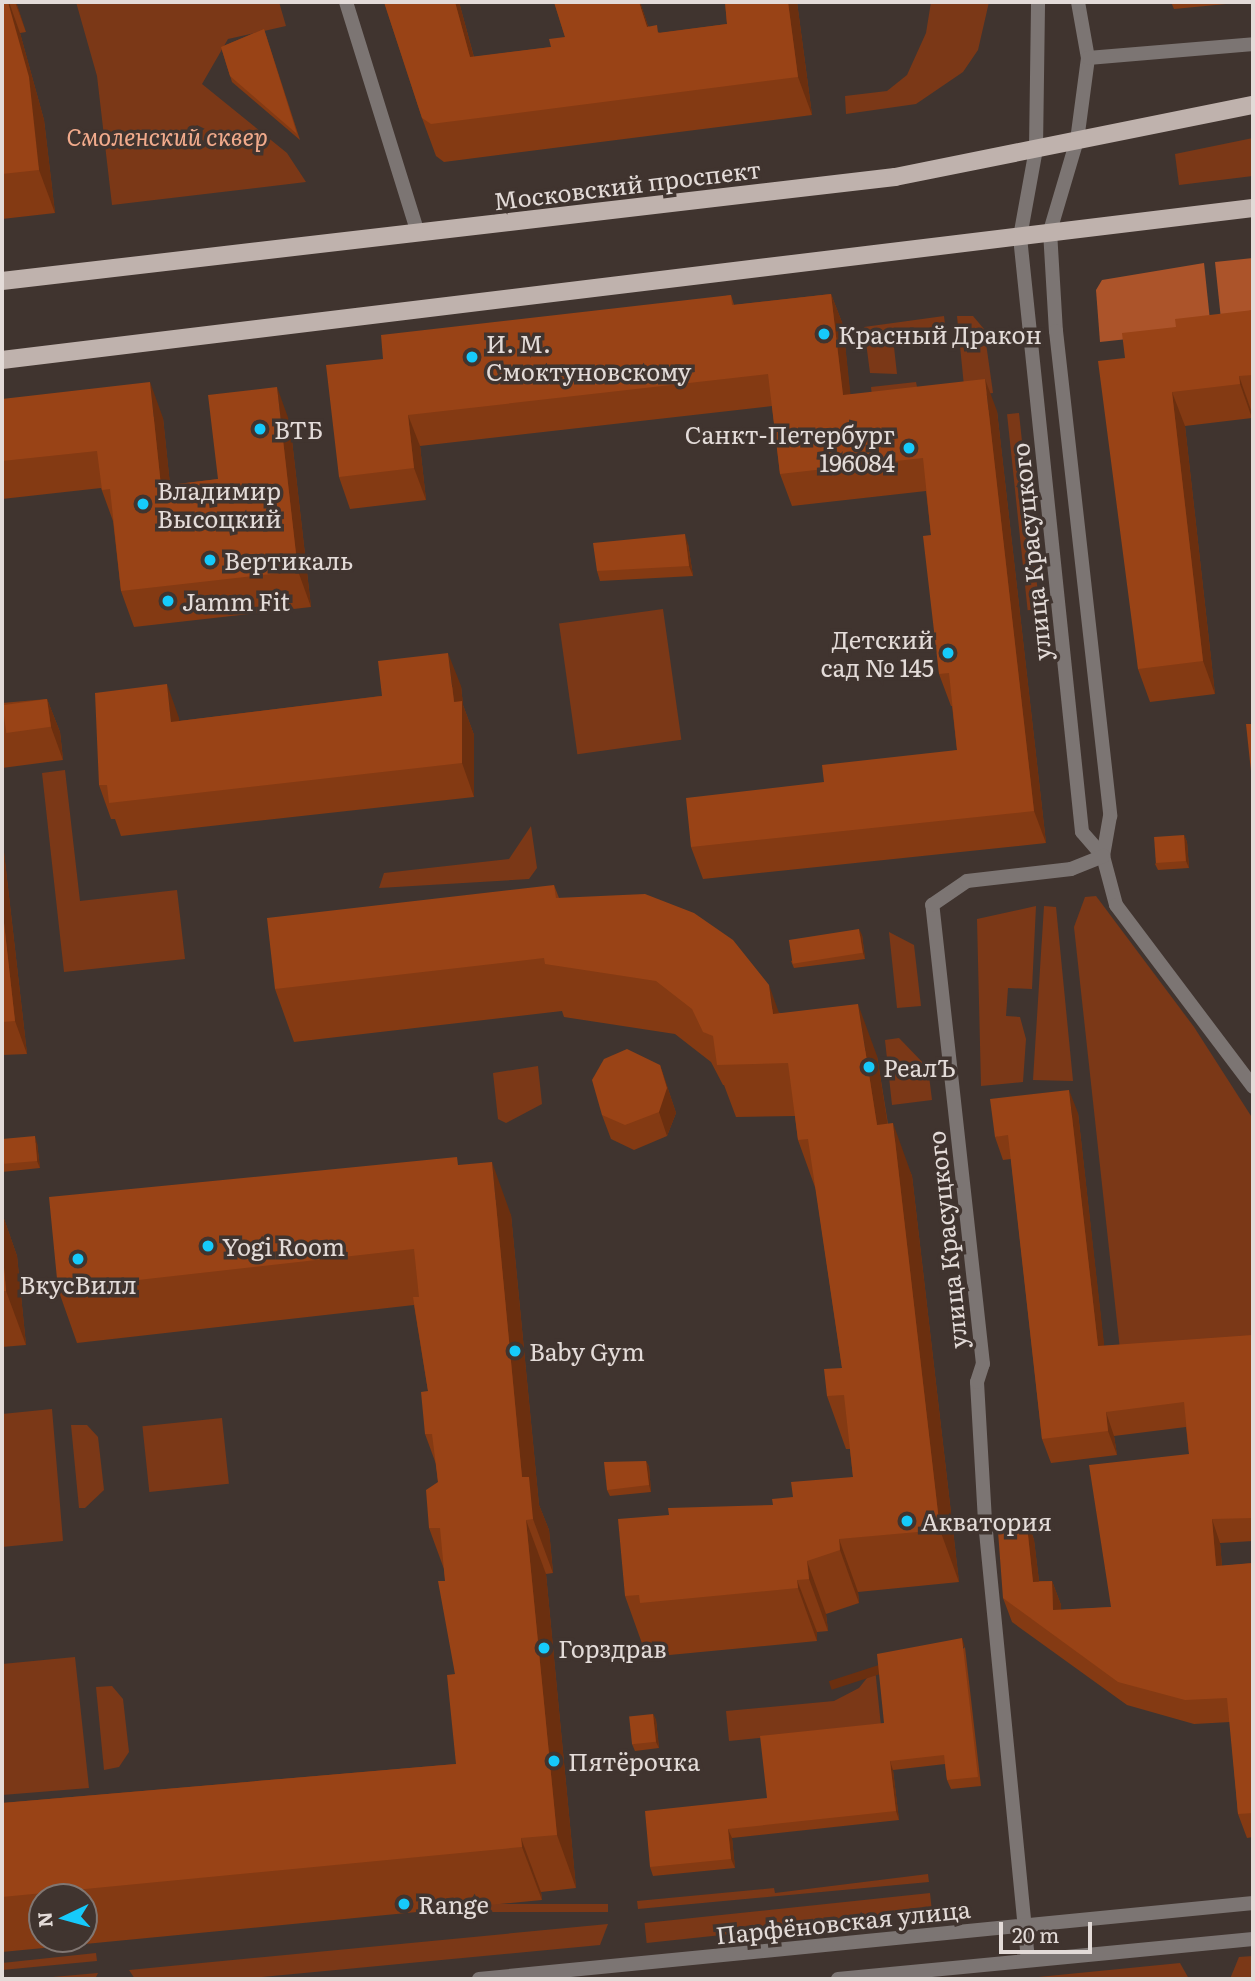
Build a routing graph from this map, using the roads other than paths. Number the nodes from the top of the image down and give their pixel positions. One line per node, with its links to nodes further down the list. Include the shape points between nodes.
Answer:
1 (346, 2): 11 (street)
2 (1038, 2): 8 (street, улица Красуцкого)
3 (1078, 2): 5 (street, улица Красуцкого)
4 (1253, 44): 5 (street)
5 (1088, 58): 7 (street, улица Красуцкого)
6 (1253, 104): 7 (main road, Московский проспект)
7 (1077, 140): 8 (main road, Московский проспект); 10 (street, улица Красуцкого)
8 (1036, 149): 11 (main road, Московский проспект, via 895,177); 12 (street, улица Красуцкого)
9 (1253, 208): 10 (main road)
10 (1051, 231): 12 (main road); 15 (street, улица Красуцкого, via 1056,331 1110,816)
11 (418, 233): 13 (main road, Московский проспект)
12 (1020, 237): 14 (main road); 15 (street, улица Красуцкого, via 1082,832)
13 (2, 281)
14 (2, 360)
15 (1103, 856): 16 (street, via 1116,905); 18 (street, улица Красуцкого, via 1071,869 967,881 932,905 983,1364 976,1382 985,1521)
16 (1253, 1087)
17 (1253, 1903): 18 (street, Парфёновская улица)
18 (1024, 1926): 20 (street, улица Красуцкого); 21 (street, Парфёновская улица)
19 (1253, 1939): 20 (street)
20 (1028, 1960): 22 (street)
21 (480, 1979)
22 (838, 1979)

